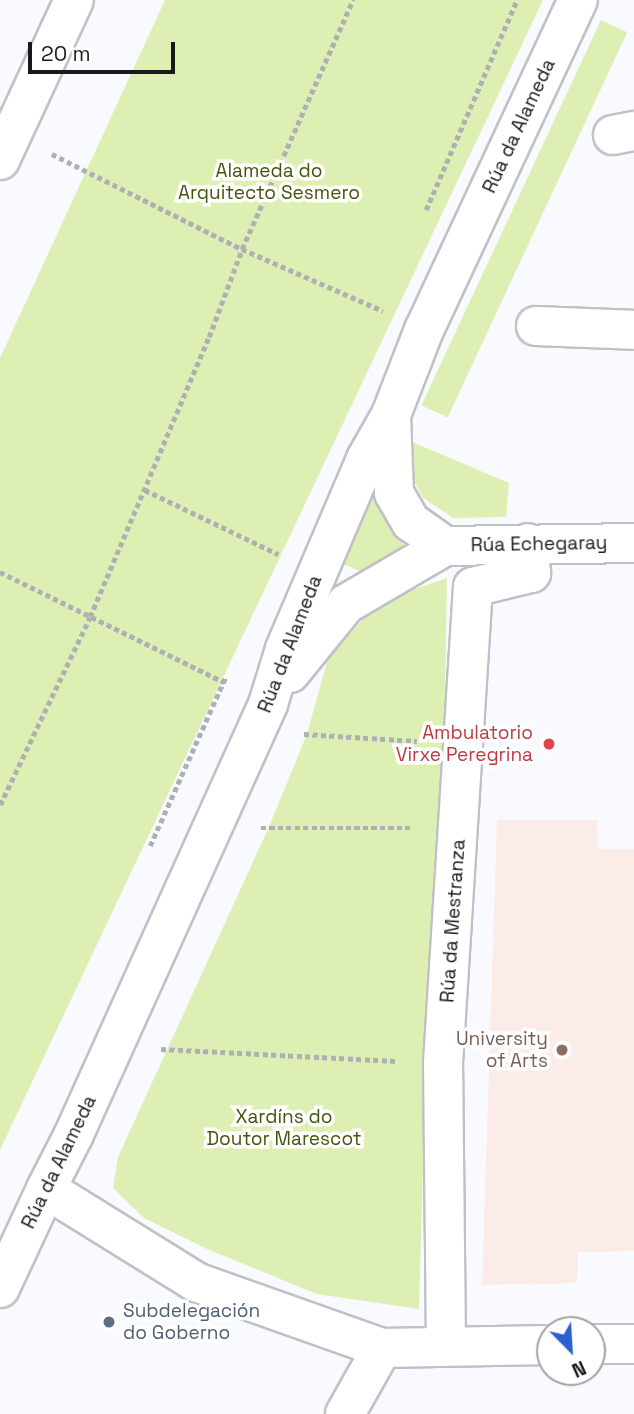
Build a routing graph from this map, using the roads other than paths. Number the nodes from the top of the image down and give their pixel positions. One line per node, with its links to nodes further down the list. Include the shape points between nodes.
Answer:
1 (74, 0): 3 (street)
2 (578, 0): 6 (street, Rúa da Alameda, via 424,330)
3 (6, 147)
4 (536, 326): 5 (street)
5 (634, 330)
6 (391, 415): 9 (street, Rúa Echegaray, via 394,493 411,522); 10 (street, Rúa da Alameda, via 366,459 285,649)
7 (528, 543): 8 (street, Rúa Echegaray); 9 (street, Rúa Echegaray); 14 (street, Rúa da Mestranza, via 531,573 473,587 443,1063)
8 (634, 543)
9 (445, 546): 10 (street, Rúa Echegaray, via 346,604)
10 (268, 704): 11 (street, Rúa da Alameda)
11 (46, 1189): 12 (street, Rúa da Alameda); 17 (street, via 196,1282)
12 (0, 1288)
13 (634, 1344): 16 (street)
14 (446, 1345): 15 (street); 17 (street)
15 (536, 1345)
16 (606, 1345)
17 (382, 1348): 18 (street)
18 (345, 1414)

